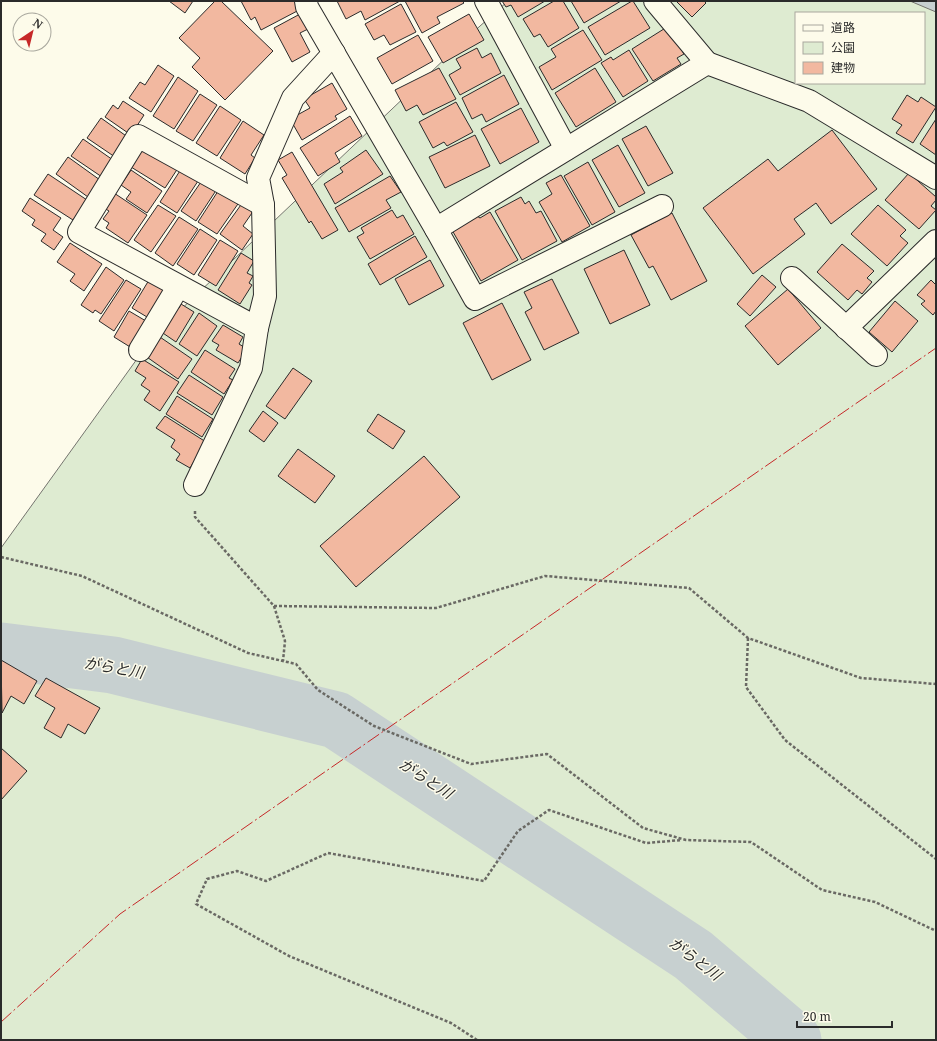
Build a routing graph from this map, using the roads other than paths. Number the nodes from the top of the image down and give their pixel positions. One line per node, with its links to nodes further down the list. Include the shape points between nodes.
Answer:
1 (486, 1): 6 (street)
2 (655, 1): 5 (street)
3 (310, 3): 4 (street)
4 (334, 53): 8 (street, via 293,98 258,178); 10 (street)
5 (707, 63): 6 (street); 7 (street, via 809,101)
6 (566, 149): 10 (street)
7 (936, 178)
8 (263, 205): 13 (street, via 138,136 79,232); 14 (street, via 265,296)
9 (662, 206): 10 (street, via 475,299)
10 (436, 230)
11 (936, 241): 15 (street)
12 (792, 278): 15 (street)
13 (178, 287): 14 (street); 16 (street)
14 (258, 328): 18 (street, via 251,368)
15 (846, 328): 17 (street)
16 (140, 350)
17 (876, 355)
18 (195, 485)

